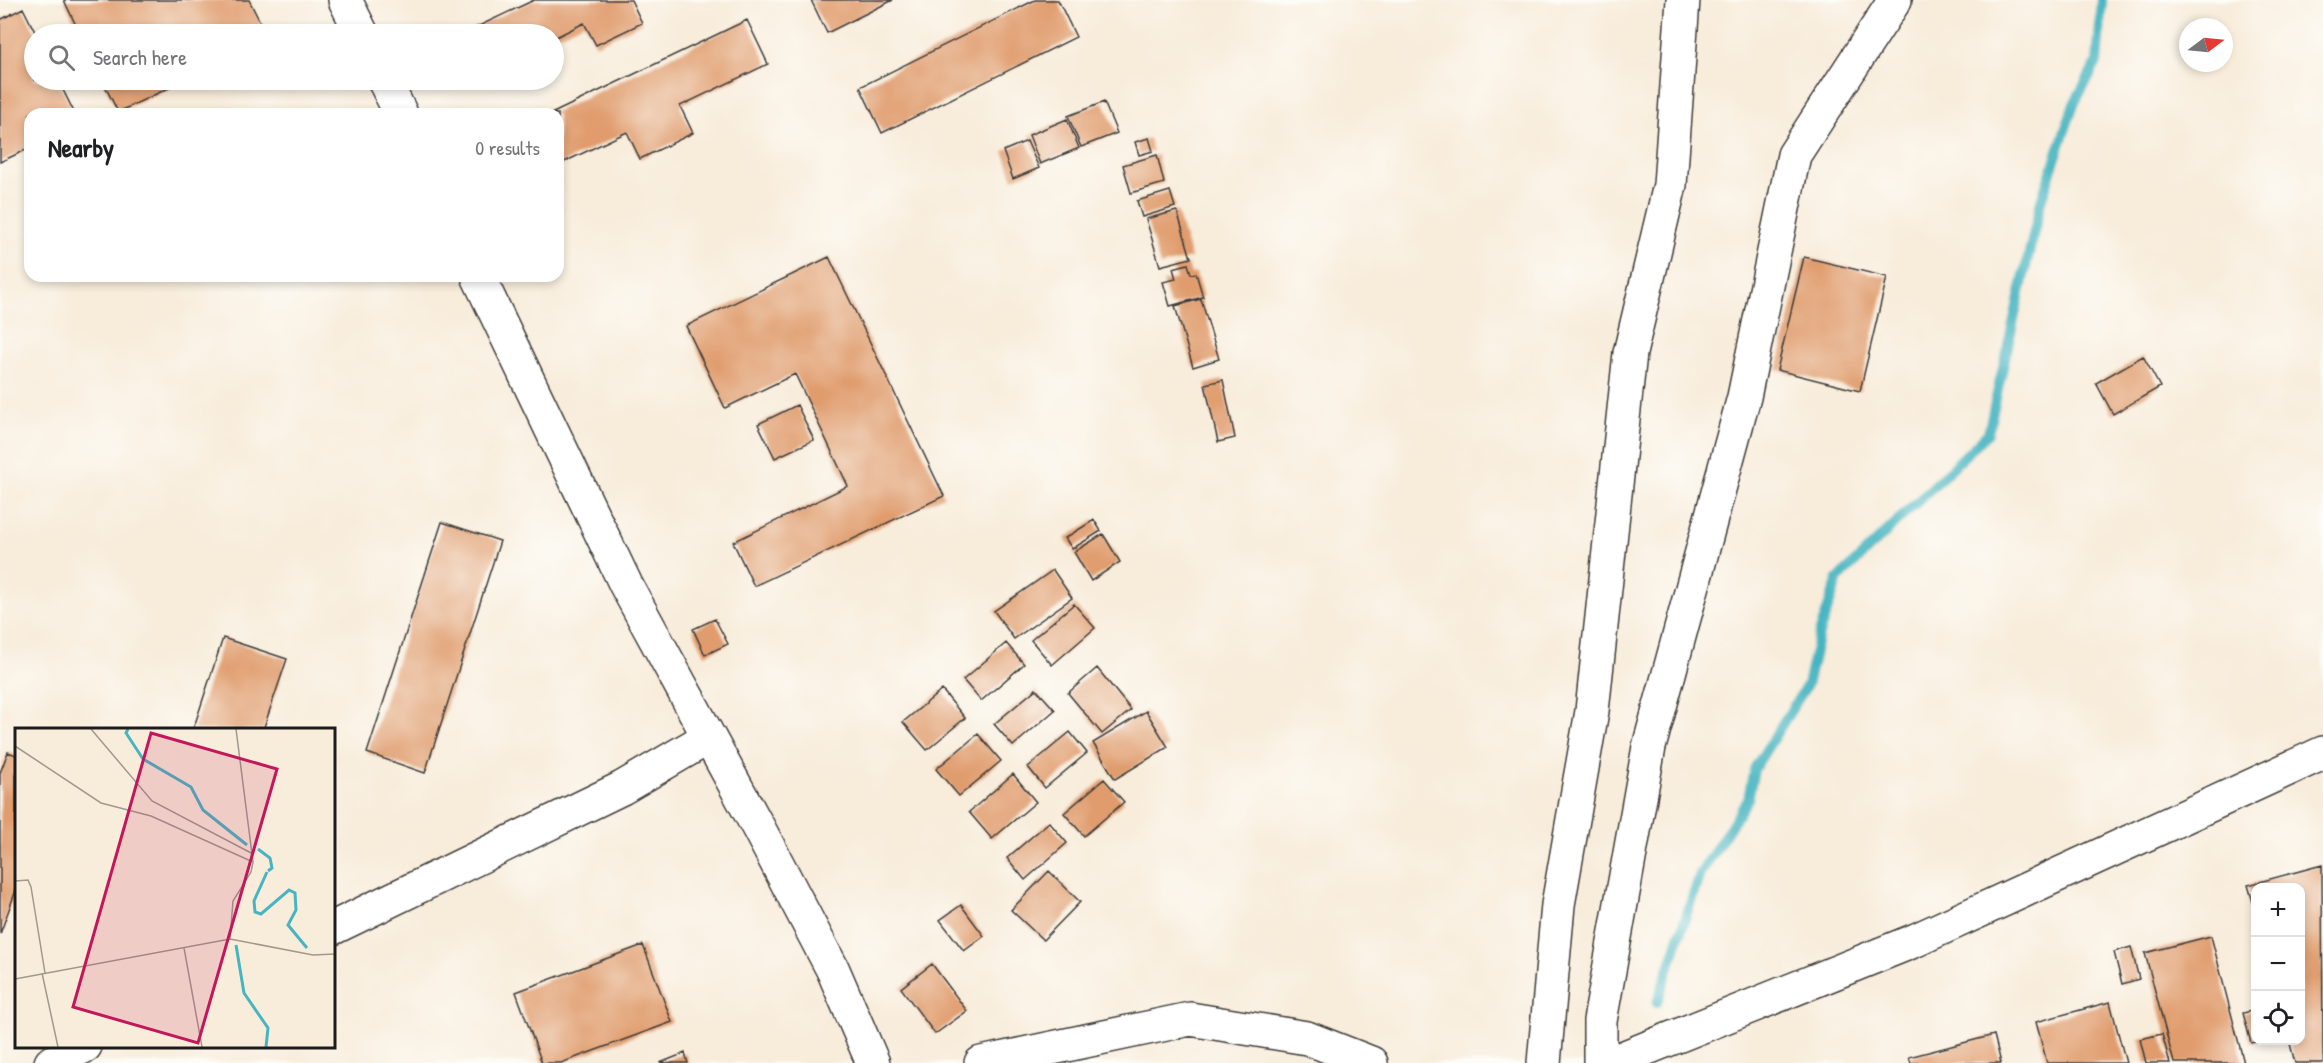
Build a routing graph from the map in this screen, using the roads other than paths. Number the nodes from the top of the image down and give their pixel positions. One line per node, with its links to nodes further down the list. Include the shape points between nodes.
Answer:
1 (345, 0): 4 (street)
2 (1683, 0): 16 (street, via 1670,185 1630,353 1592,711 1558,905)
3 (1895, 0): 17 (street, via 1794,155 1744,397 1649,747 1600,1021)
4 (357, 24)
5 (389, 90): 6 (street)
6 (398, 108)
7 (481, 282): 8 (street, via 626,585)
8 (709, 737): 10 (street, via 622,788); 13 (street, via 832,970)
9 (2323, 753): 18 (street, via 1916,940)
10 (334, 928)
11 (82, 1048): 12 (street)
12 (51, 1063)
13 (873, 1063)
14 (981, 1063): 15 (street, via 1190,1019 1307,1038)
15 (1371, 1063)
16 (1544, 1063)
17 (1600, 1063)
18 (1610, 1063)

